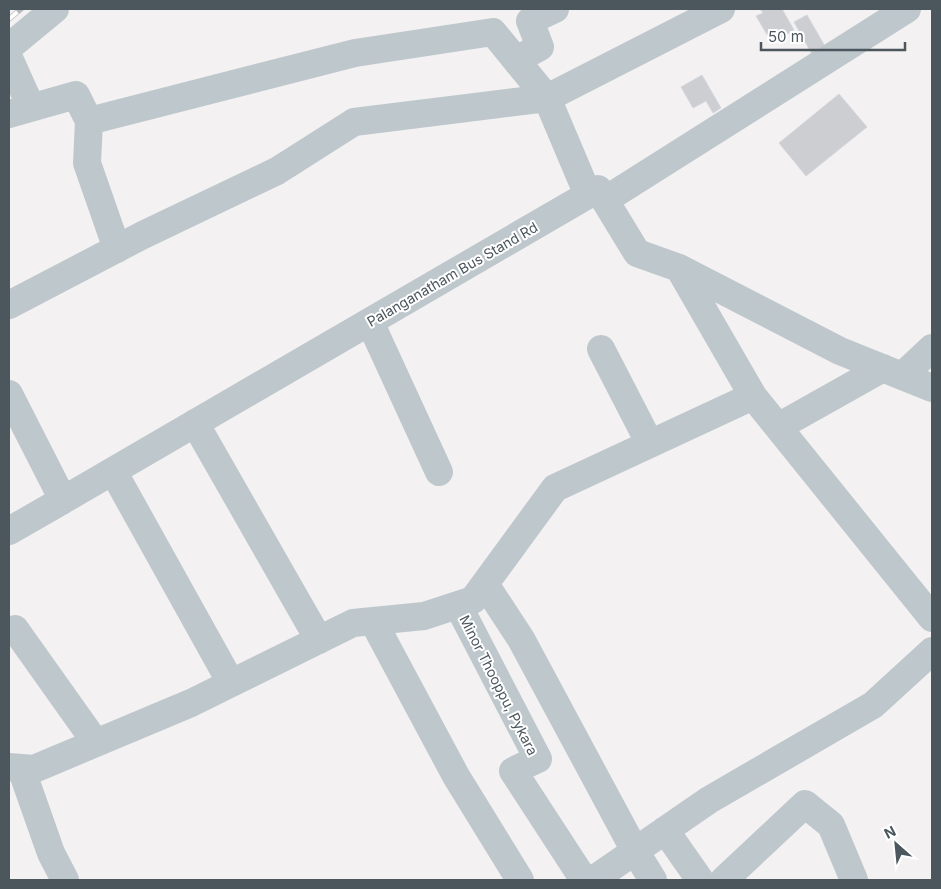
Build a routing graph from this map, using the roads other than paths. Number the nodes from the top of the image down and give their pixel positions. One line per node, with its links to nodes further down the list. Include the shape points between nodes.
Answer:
1 (55, 9): 5 (street)
2 (555, 9): 7 (street, via 530,21 540,47)
3 (721, 9): 8 (street)
4 (907, 9): 11 (street, Palanganatham Bus Stand Rd)
5 (9, 47)
6 (9, 58): 9 (street)
7 (516, 60): 8 (street); 10 (street, via 493,32 355,53)
8 (547, 98): 11 (street); 12 (street, via 354,122 277,171)
9 (20, 110): 10 (street, via 76,95)
10 (89, 121): 12 (street, via 87,163)
11 (597, 198): 13 (street, via 637,253); 15 (street, Palanganatham Bus Stand Rd)
12 (117, 249): 14 (street)
13 (679, 268): 18 (street, via 840,351); 21 (street)
14 (9, 305)
15 (370, 322): 22 (street, Palanganatham Bus Stand Rd); 26 (street)
16 (932, 348): 18 (street)
17 (601, 349): 24 (street)
18 (892, 372): 19 (street); 23 (street)
19 (932, 388)
20 (9, 394): 27 (street)
21 (753, 396): 23 (street); 24 (street)
22 (195, 423): 25 (street, Palanganatham Bus Stand Rd); 34 (street)
23 (778, 427): 31 (street)
24 (650, 444): 29 (street, via 555,488)
25 (112, 472): 27 (street, Palanganatham Bus Stand Rd); 36 (street)
26 (439, 472)
27 (63, 500): 28 (street, Palanganatham Bus Stand Rd)
28 (9, 531)
29 (485, 584): 30 (street, via 473,600); 40 (street, via 521,639)
30 (458, 605): 32 (street, via 424,616); 43 (street, Minor Thooppu, Pykara, via 538,759 513,771)
31 (932, 618)
32 (373, 621): 34 (street, via 353,623); 42 (street, via 456,776)
33 (15, 629): 37 (street)
34 (319, 640): 36 (street)
35 (932, 651): 39 (street, via 873,705 709,800)
36 (231, 683): 37 (street)
37 (96, 743): 38 (street, via 34,769)
38 (15, 768): 41 (street)
39 (666, 830): 40 (street); 46 (street)
40 (635, 851): 44 (street); 45 (street)
41 (65, 880)
42 (520, 880)
43 (584, 880)
44 (593, 880)
45 (653, 880)
46 (700, 880)
47 (724, 880): 48 (street, via 804,804 831,824)
48 (854, 880)

